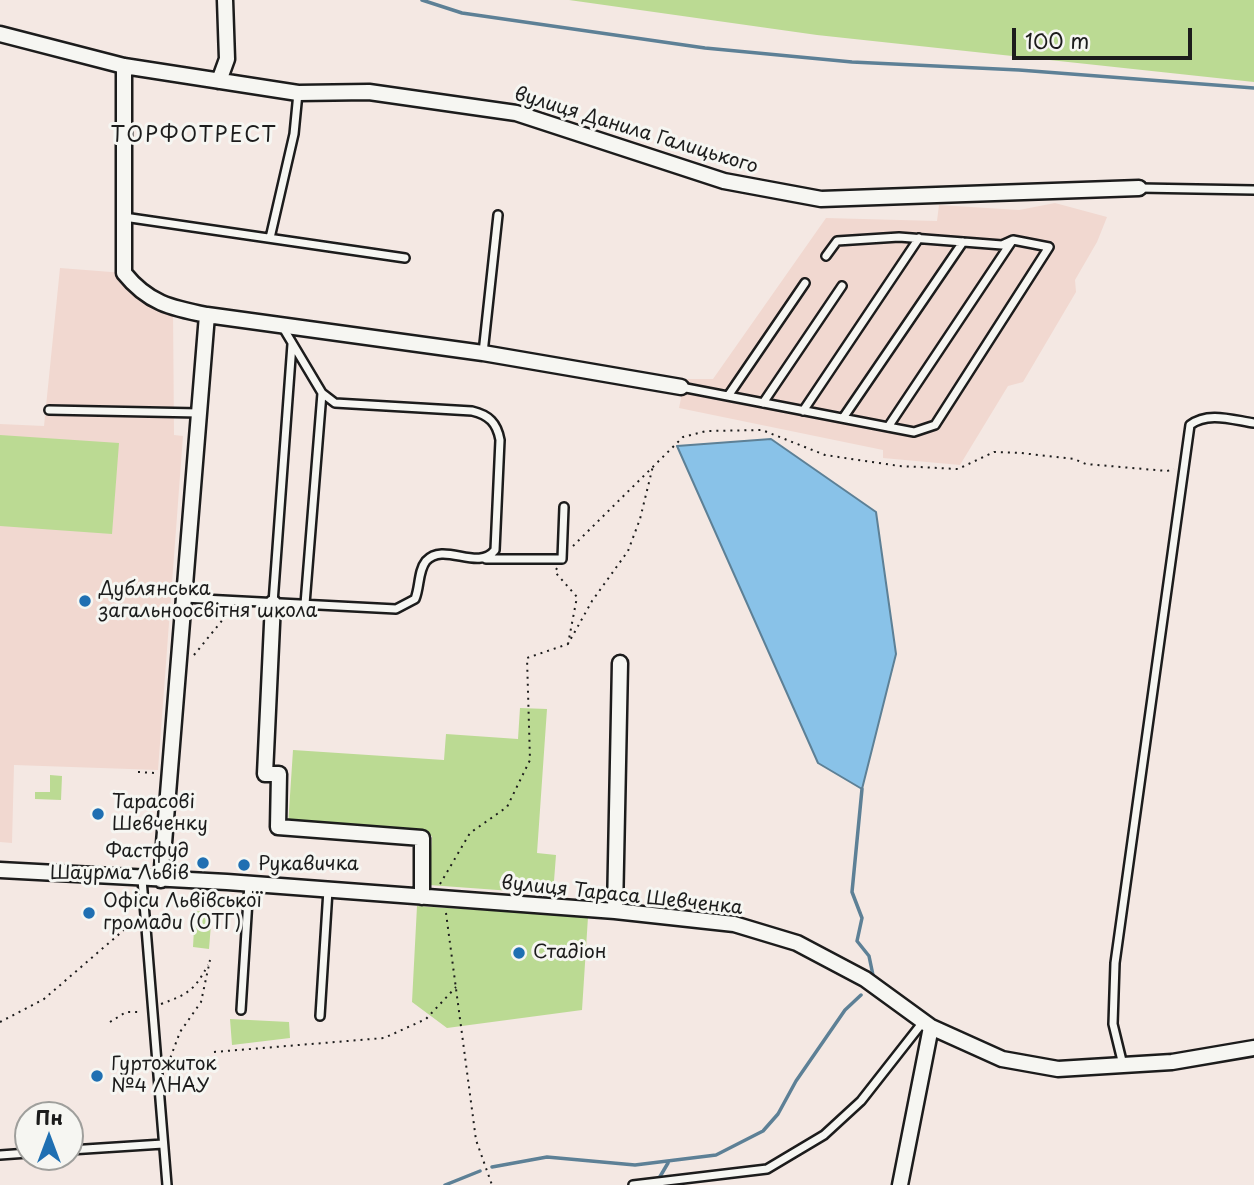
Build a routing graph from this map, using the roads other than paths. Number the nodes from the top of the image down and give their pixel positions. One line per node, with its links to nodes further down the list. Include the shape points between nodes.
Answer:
1 (225, 0): 4 (street, via 227,60)
2 (0, 34): 3 (street, вулиця Данила Галицького)
3 (124, 66): 4 (street, вулиця Данила Галицького); 9 (street)
4 (219, 81): 5 (street, вулиця Данила Галицького)
5 (298, 93): 6 (street, вулиця Данила Галицького, via 369,92 516,113 724,181 821,199); 11 (lane, via 294,134)
6 (1139, 188): 7 (lane)
7 (1254, 190)
8 (498, 215): 21 (lane)
9 (123, 217): 11 (lane); 18 (street, via 124,273 140,292 173,308)
10 (919, 238): 13 (lane); 14 (lane, via 837,242); 27 (lane)
11 (270, 239): 15 (lane)
12 (1013, 240): 13 (lane, via 1002,245); 31 (lane); 31 (lane, via 1049,247 935,425 914,432)
13 (963, 242): 29 (lane)
14 (826, 256)
15 (405, 258)
16 (805, 283): 24 (lane)
17 (842, 286): 25 (lane)
18 (207, 315): 19 (street); 28 (street)
19 (281, 325): 20 (lane); 21 (street)
20 (292, 343): 23 (lane); 35 (lane)
21 (483, 353): 22 (street)
22 (681, 387): 24 (lane)
23 (322, 393): 33 (lane, via 335,403 472,411 495,423 500,440 497,545); 36 (lane)
24 (729, 396): 25 (lane)
25 (763, 403): 27 (lane)
26 (49, 410): 28 (lane)
27 (803, 411): 29 (lane)
28 (199, 414): 34 (street)
29 (843, 418): 31 (lane)
30 (1254, 424): 49 (lane, via 1199,418 1190,425 1115,963 1113,1024)
31 (888, 427)
32 (564, 508): 33 (lane, via 562,559)
33 (482, 559): 36 (lane, via 429,558 415,599 403,607)
34 (184, 598): 35 (lane); 40 (street)
35 (274, 603): 36 (lane); 43 (street, via 265,774 279,774 278,827 422,838)
36 (305, 604)
37 (620, 663): 44 (street)
38 (0, 870): 39 (street, вулиця Тараса Шевченка)
39 (142, 879): 40 (street, вулиця Тараса Шевченка); 50 (lane)
40 (161, 880): 41 (street, вулиця Тараса Шевченка)
41 (249, 884): 42 (street, вулиця Тараса Шевченка); 45 (lane)
42 (328, 890): 43 (street, вулиця Тараса Шевченка); 46 (lane)
43 (433, 897): 44 (street, вулиця Тараса Шевченка)
44 (615, 911): 47 (street, вулиця Тараса Шевченка, via 734,924 797,943 865,979)
45 (241, 1010)
46 (320, 1016)
47 (927, 1025): 49 (street, вулиця Тараса Шевченка, via 1002,1059 1058,1069); 53 (lane, via 861,1101 824,1135 767,1169); 54 (street)
48 (1254, 1048): 49 (street, вулиця Тараса Шевченка)
49 (1124, 1066)
50 (163, 1144): 51 (lane); 52 (lane)
51 (84, 1149)
52 (167, 1185)
53 (634, 1185)
54 (900, 1185)

